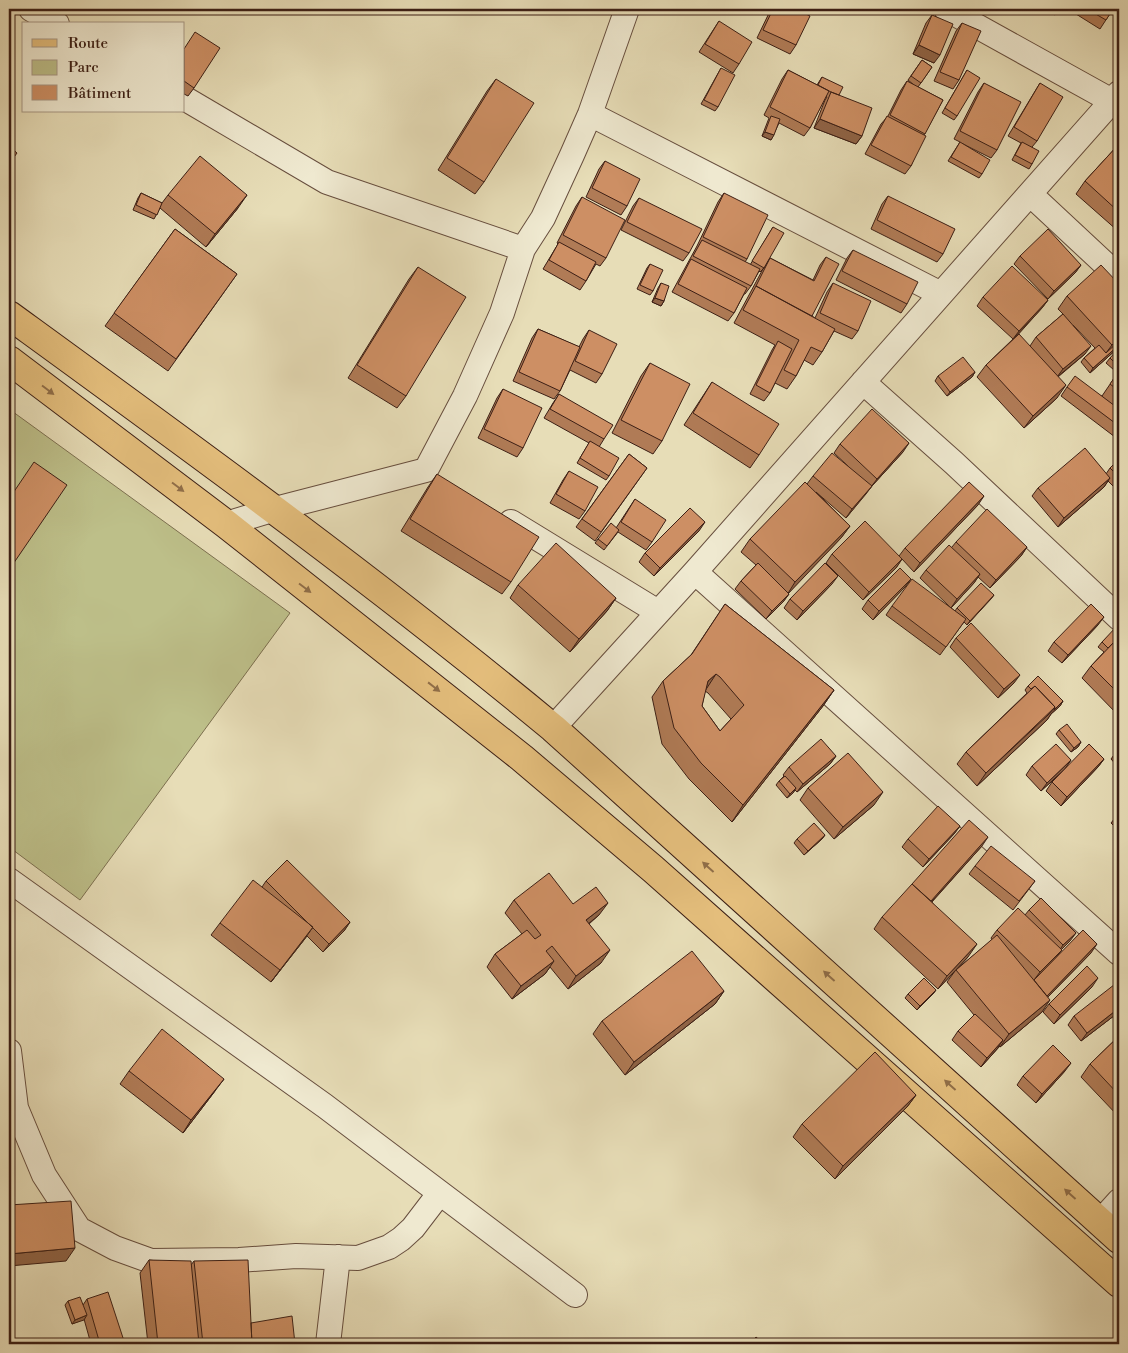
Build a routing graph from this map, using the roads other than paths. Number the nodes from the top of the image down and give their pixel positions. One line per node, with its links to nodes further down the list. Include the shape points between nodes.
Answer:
1 (31, 9): 4 (street)
2 (627, 9): 7 (street)
3 (946, 9): 5 (street)
4 (54, 22)
5 (1116, 97): 8 (street)
6 (185, 99): 9 (street, via 327,182)
7 (590, 114): 9 (street, via 543,218); 11 (street)
8 (1030, 194): 10 (street); 11 (street)
9 (523, 250): 15 (street, via 502,313 453,420 434,475)
10 (1119, 277)
11 (941, 294): 14 (street)
12 (9, 315): 15 (main road)
13 (9, 360): 17 (main road, one-way to 17)
14 (863, 382): 18 (street); 20 (street)
15 (275, 509): 17 (street); 21 (main road)
16 (492, 510): 19 (street)
17 (226, 524): 29 (main road, one-way to 29, via 514,752 653,869)
18 (695, 572): 19 (street); 23 (street)
19 (658, 612): 21 (street)
20 (1119, 618)
21 (553, 728): 27 (main road, one-way to 21)
22 (9, 880): 25 (street, via 325,1106)
23 (1119, 953)
24 (9, 1051): 28 (street, via 16,1108 44,1175 79,1229 115,1248 152,1261)
25 (439, 1194): 28 (street, via 413,1228 388,1247 358,1258); 30 (street)
26 (1119, 1201): 27 (street)
27 (1110, 1230)
28 (338, 1257): 31 (street)
29 (1119, 1283)
30 (574, 1296)
31 (328, 1344)

